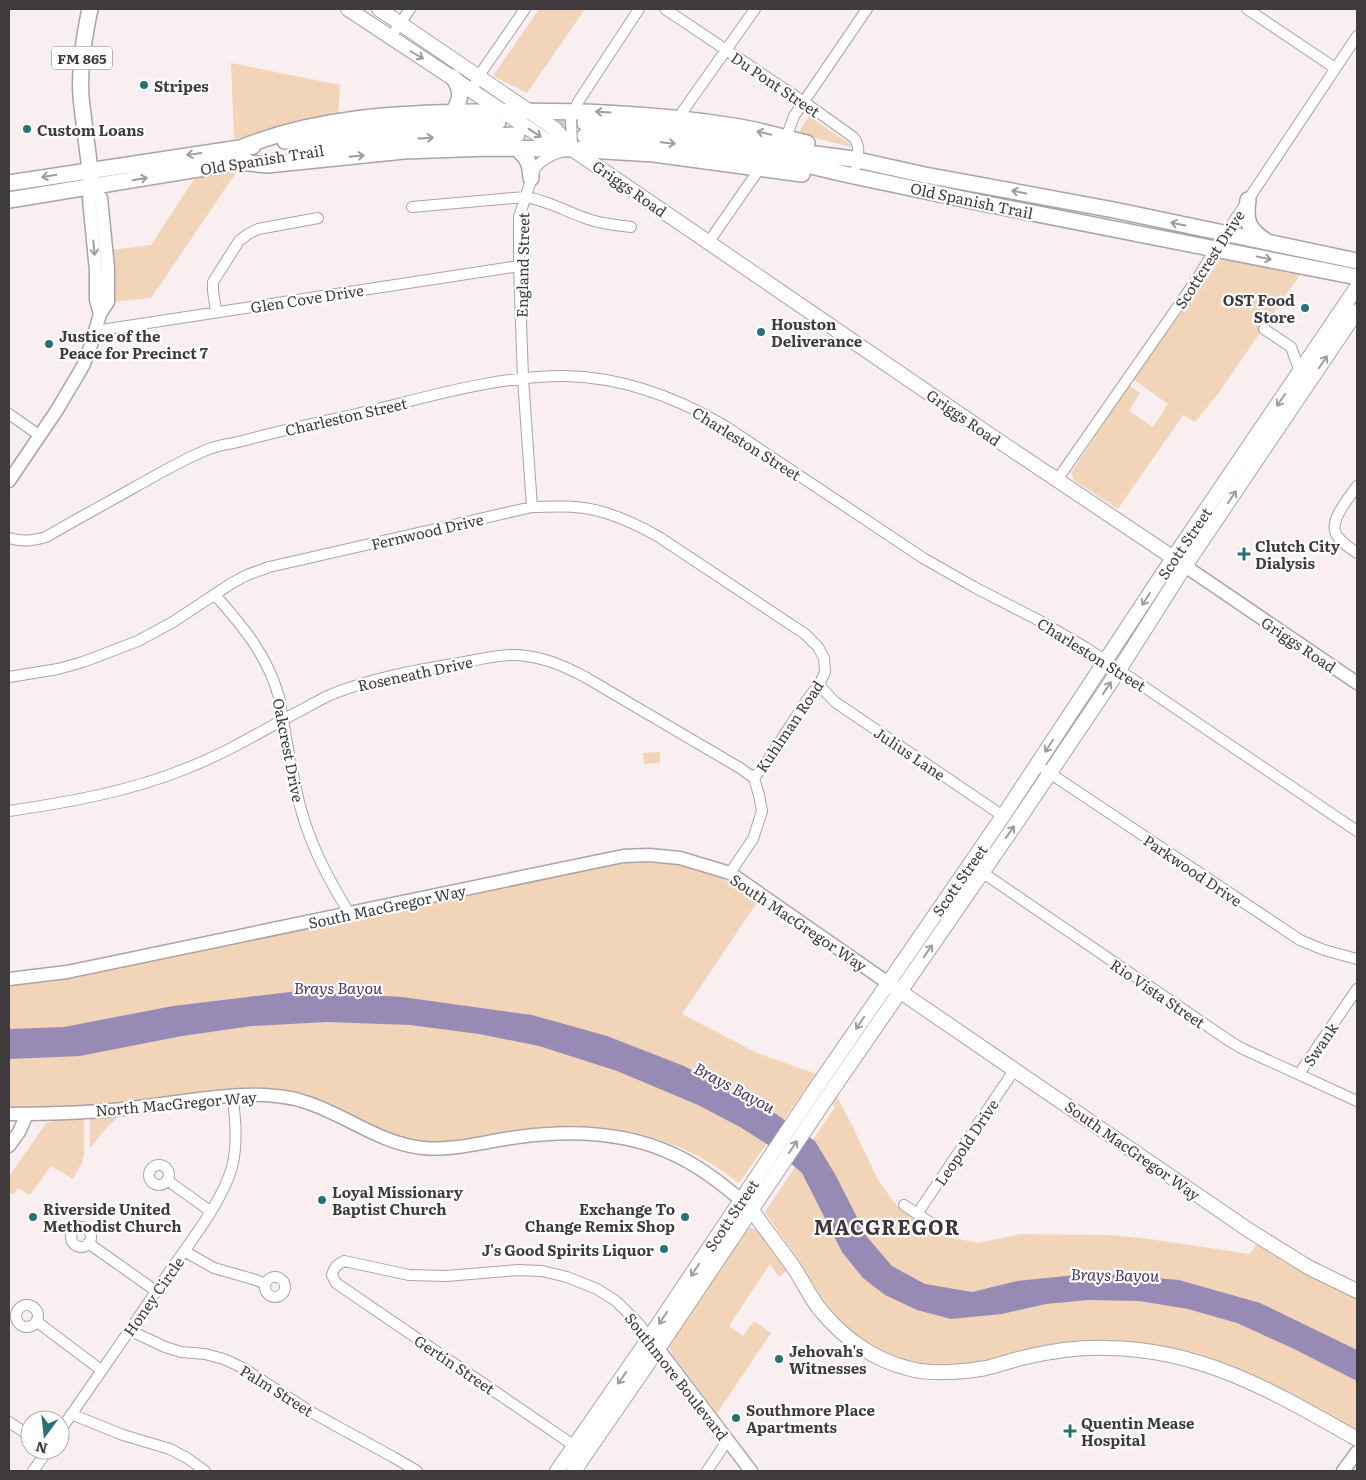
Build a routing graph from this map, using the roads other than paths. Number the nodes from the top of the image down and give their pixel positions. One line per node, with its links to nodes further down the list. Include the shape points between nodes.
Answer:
1 (90, 9): 31 (main road, FM 865, via 81,80)
2 (348, 9): 13 (main road, Griggs Road)
3 (379, 9): 11 (main road, Griggs Road)
4 (410, 9): 11 (street)
5 (525, 9): 17 (street)
6 (639, 9): 21 (street)
7 (665, 9): 14 (street, Du Pont Street)
8 (754, 9): 14 (street)
9 (867, 9): 19 (street)
10 (1247, 9): 15 (street)
11 (400, 23): 13 (street); 17 (main road, Griggs Road)
12 (1357, 36): 15 (street, Scottcrest Drive)
13 (390, 38): 16 (main road, Griggs Road, one-way to 16)
14 (726, 50): 19 (street, Du Pont Street); 24 (street)
15 (1335, 68): 39 (street, Scottcrest Drive)
16 (453, 77): 18 (main road, Griggs Road); 22 (main road, via 460,95)
17 (478, 77): 18 (street); 20 (main road, Griggs Road)
18 (472, 91): 23 (main road, Griggs Road)
19 (804, 102): 25 (street, via 790,123); 29 (street, Du Pont Street, via 857,141 859,147)
20 (527, 110): 21 (main road); 23 (main road); 27 (main road, Griggs Road, via 555,130)
21 (574, 111): 24 (main road, one-way to 21); 27 (street)
22 (453, 112): 23 (main road); 28 (main road, via 334,121 285,132)
23 (500, 117): 27 (main road, Griggs Road, one-way to 27); 28 (main road, Old Spanish Trail, via 378,128)
24 (678, 118): 25 (main road, one-way to 24, via 743,127)
25 (786, 138): 29 (main road)
26 (516, 142): 27 (main road); 28 (main road, one-way to 26, via 267,165); 33 (main road, via 527,158)
27 (572, 149): 30 (main road, via 654,154); 33 (street, England Street, via 544,159); 48 (main road, Griggs Road)
28 (235, 156): 31 (main road, Old Spanish Trail, one-way to 31); 35 (main road, Old Spanish Trail, one-way to 28)
29 (855, 160): 32 (street, Du Pont Street); 32 (main road, Old Spanish Trail, one-way to 32, via 726,137 652,129 585,130 734,152); 36 (main road, Old Spanish Trail)
30 (760, 168): 32 (main road); 48 (street)
31 (90, 170): 34 (main road, Old Spanish Trail, one-way to 34); 35 (main road, FM 865)
32 (851, 176): 40 (main road, Old Spanish Trail)
33 (531, 178): 37 (street, England Street)
34 (9, 182)
35 (92, 187): 38 (main road, Old Spanish Trail); 57 (street, via 101,198 108,268 108,302)
36 (998, 188): 40 (main road); 42 (main road, Old Spanish Trail, one-way to 36)
37 (525, 197): 41 (street); 44 (street, via 588,219); 51 (street, England Street, via 519,217)
38 (9, 200)
39 (1248, 200): 46 (street, Scottcrest Drive); 47 (main road, via 1247,221)
40 (995, 206): 45 (main road, Old Spanish Trail)
41 (412, 208)
42 (1114, 210): 45 (main road); 46 (main road, Old Spanish Trail, one-way to 42)
43 (318, 218): 55 (street, via 258,229 239,241 214,282)
44 (631, 227)
45 (1110, 228): 49 (main road, Old Spanish Trail)
46 (1226, 234): 47 (main road, Old Spanish Trail); 49 (street, Scottcrest Drive)
47 (1267, 242): 50 (main road, Old Spanish Trail)
48 (708, 243): 62 (main road, Griggs Road)
49 (1216, 248): 52 (main road, Old Spanish Trail, one-way to 52); 62 (street, Scottcrest Drive)
50 (1357, 261)
51 (518, 266): 55 (street, Glen Cove Drive); 59 (street, England Street)
52 (1357, 277)
53 (1357, 288): 58 (main road, Scott Street)
54 (1357, 311): 58 (main road, Scott Street, one-way to 54)
55 (216, 312): 57 (street, Glen Cove Drive)
56 (1264, 329): 58 (street, via 1291,347)
57 (95, 330): 61 (street, via 83,366)
58 (1306, 376): 68 (main road, Scott Street, one-way to 68); 69 (main road, Scott Street, one-way to 58)
59 (524, 378): 65 (street, England Street); 66 (street, Charleston Street, via 476,386 211,449 170,468 46,537 32,541); 72 (street, Charleston Street, via 565,376 601,380 665,395 700,411 923,558 1088,648)
60 (9, 414): 61 (street)
61 (39, 435): 63 (street)
62 (1057, 480): 68 (main road, Griggs Road)
63 (9, 481)
64 (1357, 486): 67 (street, via 1334,521 1336,534)
65 (532, 507): 70 (street, Fernwood Drive, via 269,567 247,575); 71 (street, Fernwood Drive, via 576,507 634,523 805,634)
66 (9, 538)
67 (1357, 552)
68 (1173, 558): 69 (main road, Griggs Road); 72 (main road, Scott Street, one-way to 72)
69 (1186, 566): 73 (main road, Scott Street); 75 (street, Griggs Road)
70 (215, 594): 74 (street, Fernwood Drive, via 156,632 115,650 58,669); 77 (street, Oakcrest Drive, via 259,651 278,694)
71 (824, 658): 76 (street, Kuhlman Road, via 825,672)
72 (1106, 661): 73 (street, Charleston Street); 78 (main road, Scott Street, one-way to 78)
73 (1119, 670): 79 (main road, Scott Street, one-way to 73); 83 (street, Charleston Street)
74 (9, 677)
75 (1357, 683)
76 (819, 686): 80 (street, Kuhlman Road); 82 (street, Julius Lane, via 835,702)
77 (283, 720): 80 (street, Roseneath Drive, via 328,696 364,682 515,655 560,664); 81 (street, Roseneath Drive, via 219,755 128,789); 87 (street, Oakcrest Drive, via 300,807 316,853)
78 (1037, 765): 79 (street, Parkwood Drive); 82 (main road, Scott Street)
79 (1049, 773): 85 (main road, Scott Street, one-way to 79); 88 (street, Parkwood Drive, via 1300,940)
80 (754, 778): 86 (street, Kuhlman Road, via 762,812 753,840)
81 (9, 811)
82 (1003, 816): 84 (main road, Scott Street)
83 (1357, 831)
84 (970, 864): 85 (street, Rio Vista Street); 90 (main road, Scott Street)
85 (982, 872): 92 (main road, Scott Street, one-way to 85); 94 (street, Rio Vista Street, via 1228,1040)
86 (730, 873): 87 (street, South MacGregor Way, via 680,858 623,856); 90 (street, South MacGregor Way)
87 (350, 914): 89 (street, South MacGregor Way, via 67,972)
88 (1357, 959)
89 (9, 979)
90 (888, 982): 92 (main road, South MacGregor Way); 101 (main road, Scott Street, one-way to 101, via 814,1091)
91 (1357, 989): 94 (street, Swank)
92 (900, 991): 93 (main road, South MacGregor Way); 101 (main road, Scott Street, one-way to 92, via 826,1099)
93 (1015, 1069): 106 (street, Leopold Drive); 113 (main road, South MacGregor Way, via 1250,1231 1308,1267)
94 (1299, 1074): 96 (street, Rio Vista Street)
95 (232, 1095): 98 (street, North MacGregor Way, via 116,1110); 102 (street, North MacGregor Way, via 254,1094 302,1101 380,1137 423,1148 469,1146 545,1133 610,1136 647,1144 675,1155); 105 (street, Honey Circle, via 236,1139 232,1167)
96 (1357, 1101)
97 (9, 1114): 98 (street, North MacGregor Way)
98 (27, 1114): 99 (street)
99 (9, 1146)
100 (167, 1180): 105 (street)
101 (760, 1184): 102 (main road, Scott Street); 104 (main road, Scott Street)
102 (741, 1200): 104 (main road, North MacGregor Way); 116 (main road, Scott Street, one-way to 116)
103 (904, 1205): 106 (street)
104 (752, 1210): 117 (main road, Scott Street); 122 (main road, North MacGregor Way, via 822,1312 840,1331 864,1350 907,1369 960,1371 1059,1351 1142,1350 1191,1360 1233,1374)
105 (210, 1211): 109 (street, Honey Circle)
106 (917, 1214): 107 (street)
107 (931, 1223)
108 (88, 1243): 112 (street)
109 (184, 1250): 111 (street, via 214,1268); 112 (street, Honey Circle)
110 (334, 1269): 116 (street, Southmore Boulevard, via 344,1262 409,1275 542,1271 567,1277 610,1297); 124 (street, Gertin Street, via 332,1275 336,1283)
111 (265, 1284)
112 (156, 1291): 115 (street, Honey Circle)
113 (1357, 1292)
114 (36, 1321): 118 (street)
115 (129, 1330): 118 (street, Honey Circle); 129 (street, Palm Street, via 165,1347 224,1359 244,1368 311,1412)
116 (650, 1338): 117 (street, Southmore Boulevard); 124 (main road, Scott Street, one-way to 124)
117 (658, 1349): 123 (street, Southmore Boulevard); 124 (main road, Scott Street)
118 (101, 1370): 119 (street, Honey Circle)
119 (71, 1414): 128 (street, via 124,1436 170,1449)
120 (9, 1422): 121 (street)
121 (20, 1429)
122 (1357, 1439)
123 (727, 1441): 132 (street); 133 (street, Southmore Boulevard)
124 (580, 1450): 130 (main road, Scott Street); 131 (main road, Scott Street)
125 (1357, 1452): 134 (street)
126 (41, 1460): 127 (street)
127 (33, 1471)
128 (205, 1471)
129 (417, 1471)
130 (557, 1471)
131 (574, 1471)
132 (707, 1471)
133 (751, 1471)
134 (1343, 1471)

